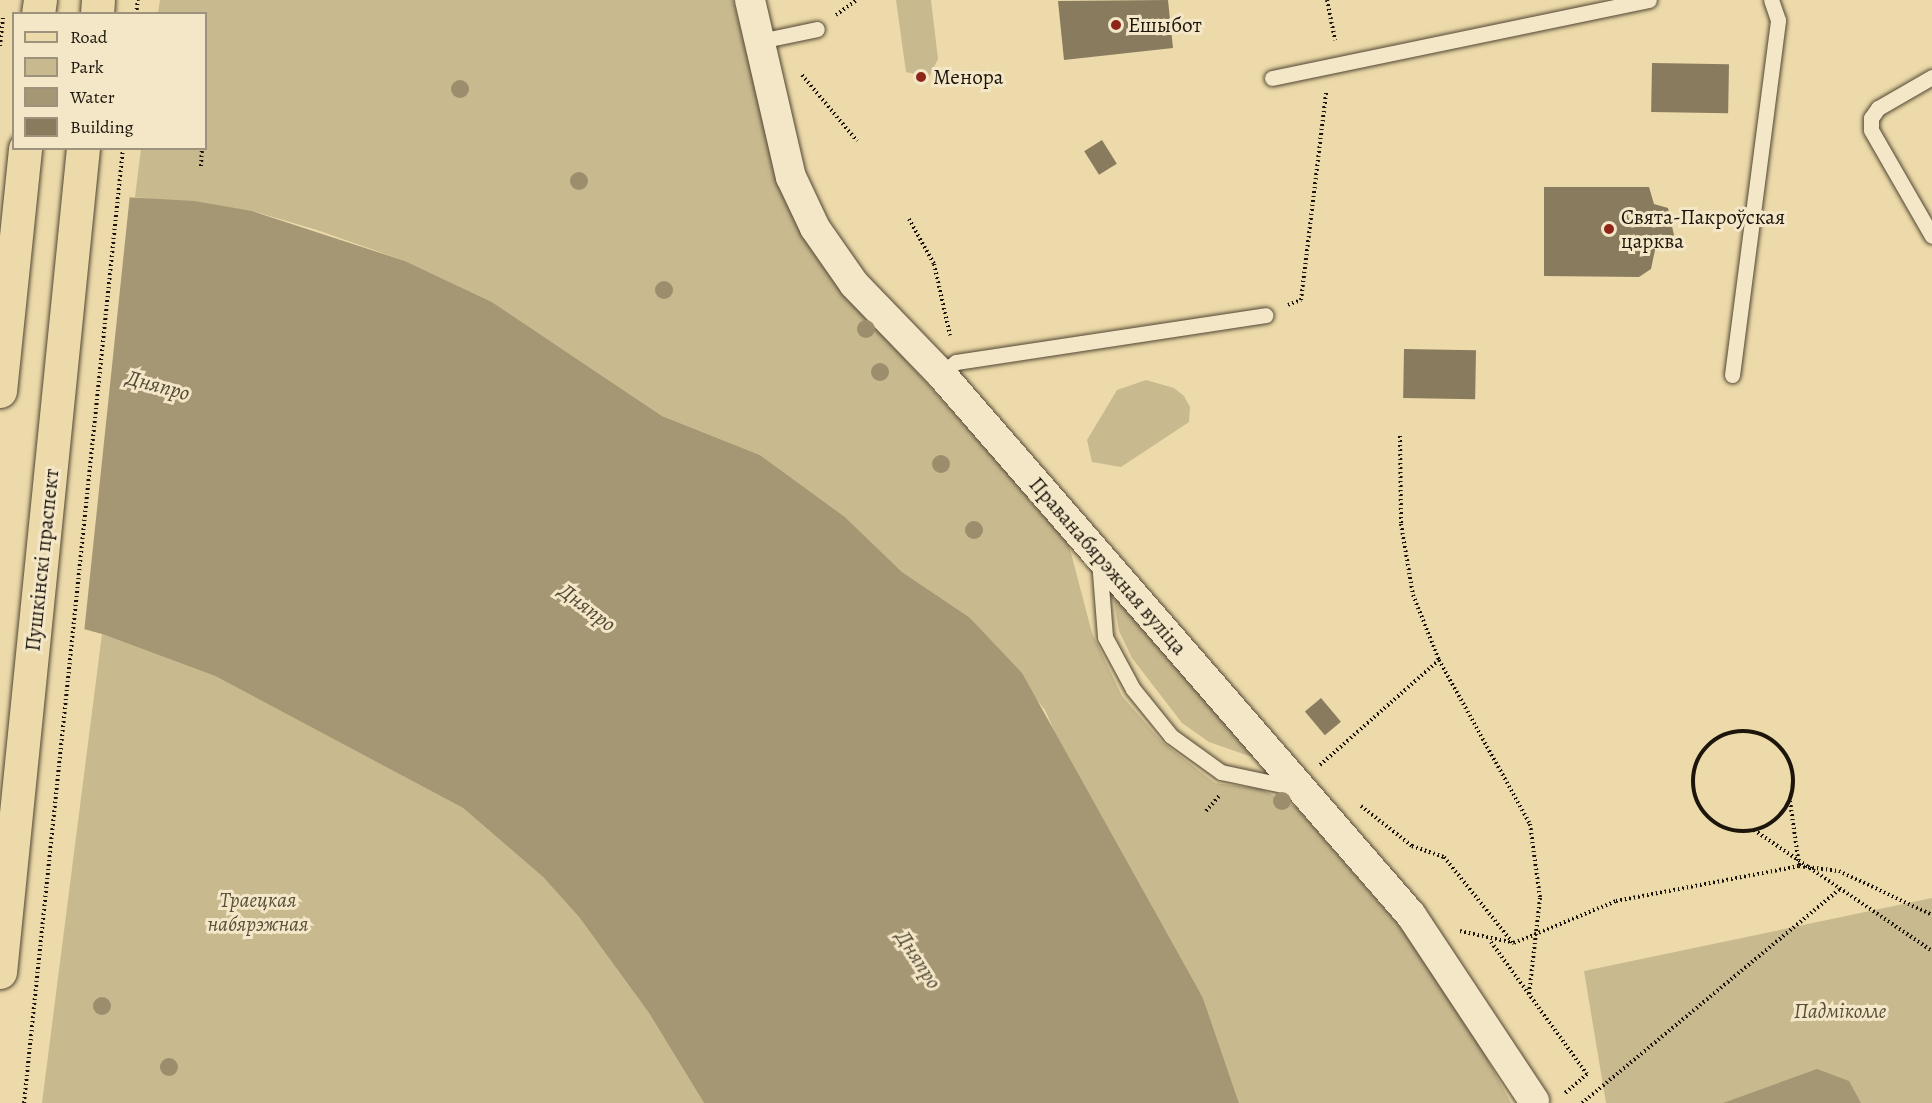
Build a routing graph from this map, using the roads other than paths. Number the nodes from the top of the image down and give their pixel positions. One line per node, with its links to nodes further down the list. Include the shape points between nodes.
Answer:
1 (750, 0): 5 (street, Праванабярэжная вуліца)
2 (1649, 0): 7 (lane)
3 (1771, 0): 13 (lane, via 1778,20)
4 (817, 29): 5 (lane)
5 (763, 53): 12 (street, Праванабярэжная вуліца, via 791,177 815,228 854,284)
6 (1932, 77): 10 (lane, via 1878,108 1871,118 1871,130)
7 (1272, 78)
8 (25, 150): 14 (main road)
9 (83, 150): 17 (main road, Пушкінскі праспект)
10 (1932, 236)
11 (1265, 315): 12 (lane)
12 (948, 368): 15 (street, Праванабярэжная вуліца)
13 (1732, 375)
14 (0, 391)
15 (1099, 554): 16 (street, Праванабярэжная вуліца); 16 (lane, via 1105,637 1133,689 1171,736 1221,772)
16 (1314, 783): 18 (street, Праванабярэжная вуліца)
17 (0, 972)
18 (1544, 1102)

